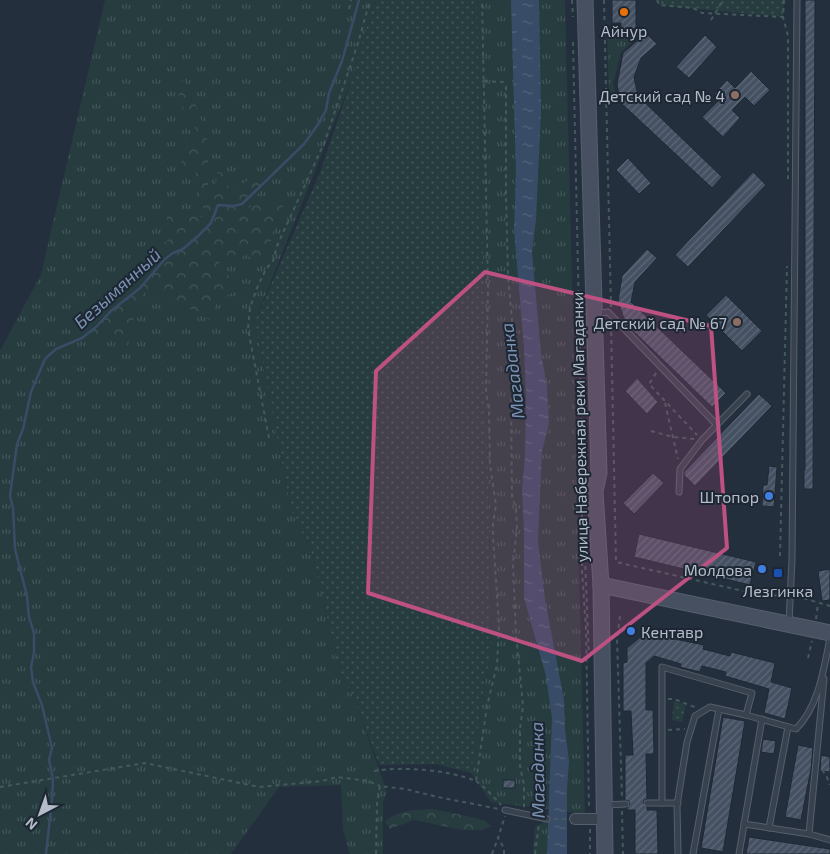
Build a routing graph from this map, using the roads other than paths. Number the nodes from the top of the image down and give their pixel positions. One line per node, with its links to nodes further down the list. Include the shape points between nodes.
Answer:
1 (585, 0): 3 (street, улица Набережная реки Магаданки)
2 (797, 0): 8 (lane)
3 (595, 314): 5 (lane, via 608,312); 7 (street, улица Набережная реки Магаданки, via 599,473 595,491)
4 (747, 394): 5 (lane)
5 (717, 424): 6 (lane, via 680,469)
6 (679, 492)
7 (601, 585): 8 (street); 21 (street, улица Набережная реки Магаданки)
8 (789, 623): 9 (street)
9 (830, 633)
10 (830, 638): 11 (lane)
11 (825, 662): 15 (lane, via 806,719 796,729); 26 (lane)
12 (719, 709): 13 (lane); 17 (lane, via 710,707 695,716 686,742); 30 (lane)
13 (746, 714): 14 (lane); 16 (lane, via 752,693 662,667)
14 (762, 719): 15 (lane); 24 (lane)
15 (788, 727): 25 (lane)
16 (662, 803): 17 (lane); 19 (lane)
17 (678, 803): 29 (lane)
18 (624, 804): 21 (lane)
19 (647, 804)
20 (506, 810): 22 (lane)
21 (598, 815): 23 (street); 28 (street, улица Набережная реки Магаданки)
22 (546, 819)
23 (575, 819)
24 (744, 824): 25 (lane); 31 (lane)
25 (769, 828): 26 (lane)
26 (809, 834): 27 (lane)
27 (830, 840)
28 (605, 854)
29 (678, 854)
30 (694, 854)
31 (740, 854)

